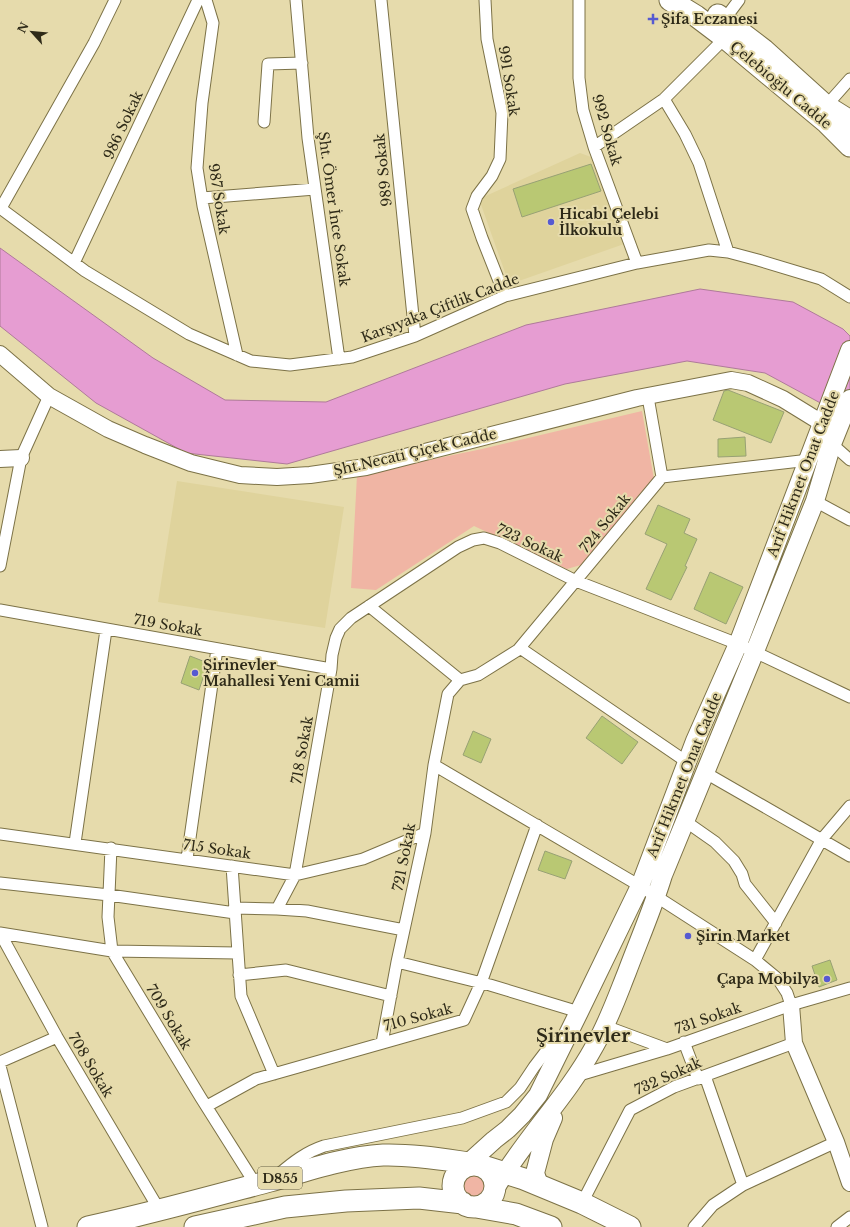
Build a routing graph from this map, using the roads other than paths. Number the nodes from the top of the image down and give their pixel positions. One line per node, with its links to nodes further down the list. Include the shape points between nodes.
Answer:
1 (115, 0): 22 (street, via 94,43)
2 (198, 0): 24 (street, 986 Sokak)
3 (206, 0): 21 (street, 987 Sokak, via 213,23 202,103 197,168)
4 (296, 0): 12 (street, Şht. Ömer İnce Sokak)
5 (381, 0): 28 (street, 989 Sokak)
6 (485, 0): 26 (street, 991 Sokak, via 487,39 502,113 500,159 472,209)
7 (579, 0): 19 (street, 992 Sokak, via 579,78 583,110)
8 (670, 0): 11 (highway, Çelebioğlu Cadde, via 696,16)
9 (698, 0): 11 (highway, Çelebioğlu Cadde)
10 (739, 0): 11 (street)
11 (725, 29): 14 (street); 15 (highway, Çelebioğlu Cadde, via 764,50); 18 (highway, Çelebioğlu Cadde)
12 (302, 63): 17 (street, via 268,64); 20 (street, Şht. Ömer İnce Sokak)
13 (850, 79): 15 (street)
14 (664, 99): 19 (street); 23 (street, via 699,162)
15 (826, 106): 16 (highway, Çelebioğlu Cadde)
16 (850, 121)
17 (264, 122)
18 (850, 146)
19 (594, 147): 25 (street, 992 Sokak)
20 (315, 189): 21 (street); 32 (street, Şht. Ömer İnce Sokak)
21 (202, 198): 31 (street, 987 Sokak)
22 (0, 208): 24 (street, Karşıyaka Çiftlik Cadde)
23 (728, 252): 25 (street, Karşıyaka Çiftlik Cadde, via 710,250); 27 (street, Karşıyaka Çiftlik Cadde, via 821,279)
24 (74, 262): 31 (street, Karşıyaka Çiftlik Cadde, via 189,334)
25 (636, 263): 26 (street, Karşıyaka Çiftlik Cadde)
26 (505, 296): 28 (street, Karşıyaka Çiftlik Cadde)
27 (850, 297)
28 (414, 336): 32 (street, Karşıyaka Çiftlik Cadde)
29 (850, 350): 36 (main road, Arif Hikmet Onat Cadde)
30 (0, 354): 33 (street, Şht.Necati Çiçek Cadde)
31 (237, 355): 32 (street, Karşıyaka Çiftlik Cadde, via 251,361 290,365)
32 (339, 359)
33 (49, 396): 34 (street, Şht.Necati Çiçek Cadde, via 108,429 191,463 240,474 276,477 366,467); 38 (street)
34 (648, 396): 36 (street, Şht.Necati Çiçek Cadde, via 730,380 748,383); 42 (street)
35 (850, 399): 36 (main road, Arif Hikmet Onat Cadde)
36 (830, 419): 37 (main road, Arif Hikmet Onat Cadde); 40 (main road, Arif Hikmet Onat Cadde)
37 (832, 444): 41 (street); 43 (main road, Arif Hikmet Onat Cadde)
38 (21, 458): 39 (street); 45 (street)
39 (0, 459)
40 (809, 460): 42 (street); 50 (main road, Arif Hikmet Onat Cadde)
41 (850, 460)
42 (662, 477): 46 (street, 724 Sokak)
43 (815, 501): 44 (street); 53 (main road, Arif Hikmet Onat Cadde)
44 (850, 520)
45 (0, 566)
46 (576, 581): 47 (street, 723 Sokak, via 500,543 484,538 458,547); 50 (street, 723 Sokak); 51 (street, 724 Sokak)
47 (369, 606): 54 (street, 718 Sokak, via 340,629 332,655); 55 (street)
48 (0, 610): 49 (street, 719 Sokak)
49 (106, 630): 52 (street, 719 Sokak); 66 (street)
50 (738, 644): 53 (street, 723 Sokak); 57 (main road, Arif Hikmet Onat Cadde)
51 (520, 648): 55 (street, 724 Sokak, via 478,675); 57 (street)
52 (217, 649): 54 (street, 719 Sokak); 69 (street)
53 (756, 651): 56 (street, 723 Sokak); 59 (main road, Arif Hikmet Onat Cadde)
54 (331, 669): 71 (street, 718 Sokak)
55 (460, 680): 58 (street, 721 Sokak, via 448,694)
56 (850, 697)
57 (687, 762): 73 (main road, Arif Hikmet Onat Cadde)
58 (434, 765): 62 (street); 64 (street, 721 Sokak)
59 (704, 772): 61 (main road, Arif Hikmet Onat Cadde); 65 (street)
60 (850, 806): 65 (street)
61 (685, 821): 75 (main road, Arif Hikmet Onat Cadde); 78 (street, via 715,842 734,861 745,884)
62 (537, 825): 73 (street); 86 (street, 710 Sokak)
63 (0, 834): 66 (street, 715 Sokak)
64 (425, 834): 71 (street, 715 Sokak, via 363,859); 79 (street, 721 Sokak)
65 (822, 839): 68 (street); 78 (street)
66 (75, 843): 67 (street, 715 Sokak)
67 (111, 848): 69 (street, 715 Sokak); 74 (street, 709 Sokak)
68 (850, 856)
69 (187, 859): 70 (street, 715 Sokak)
70 (232, 866): 71 (street, 715 Sokak); 77 (street)
71 (295, 875): 76 (street, 718 Sokak)
72 (0, 884): 74 (street)
73 (640, 886): 75 (street); 90 (main road, Arif Hikmet Onat Cadde)
74 (109, 895): 77 (street); 81 (street, 709 Sokak, via 108,917)
75 (656, 898): 83 (street); 91 (main road, Arif Hikmet Onat Cadde)
76 (277, 909): 77 (street); 79 (street)
77 (235, 910): 82 (street)
78 (776, 922): 83 (street)
79 (404, 930): 84 (street, 721 Sokak)
80 (0, 933): 81 (street); 93 (street, 708 Sokak)
81 (112, 950): 82 (street); 104 (street, 709 Sokak)
82 (237, 953): 85 (street)
83 (754, 960): 89 (street, via 778,979 787,992)
84 (397, 962): 86 (street); 88 (street, 721 Sokak)
85 (239, 975): 88 (street, via 286,970); 100 (street, via 240,996)
86 (481, 983): 90 (street); 95 (street, 710 Sokak, via 464,1020)
87 (850, 988): 89 (street, 731 Sokak)
88 (391, 996): 95 (street, 721 Sokak)
89 (791, 1005): 94 (street, 731 Sokak); 96 (street)
90 (579, 1012): 92 (main road, Arif Hikmet Onat Cadde)
91 (605, 1026): 97 (street); 101 (main road, Arif Hikmet Onat Cadde)
92 (568, 1036): 105 (main road, Arif Hikmet Onat Cadde, via 538,1095 522,1115); 110 (street, via 550,1046 520,1088 506,1102 462,1118 310,1150)
93 (57, 1037): 98 (street); 116 (street, 708 Sokak)
94 (684, 1042): 97 (street, 731 Sokak); 102 (street)
95 (382, 1043): 100 (street, 710 Sokak)
96 (794, 1043): 102 (street, 732 Sokak); 106 (street)
97 (666, 1048): 101 (street, 731 Sokak)
98 (0, 1062)
99 (0, 1066): 118 (street)
100 (274, 1074): 104 (street, 710 Sokak, via 256,1079)
101 (576, 1076): 103 (main road, Arif Hikmet Onat Cadde)
102 (701, 1077): 113 (street); 114 (street, 732 Sokak, via 674,1087 630,1110)
103 (563, 1095): 109 (main road, Arif Hikmet Onat Cadde, via 527,1140); 112 (main road, via 538,1159 535,1173)
104 (206, 1106): 110 (street, 709 Sokak)
105 (494, 1140): 107 (main road); 108 (main road, Arif Hikmet Onat Cadde)
106 (836, 1142): 111 (street); 113 (street)
107 (431, 1158): 108 (highway, D855); 110 (highway, D855, via 383,1155 358,1158)
108 (472, 1165): 109 (highway, D855); 115 (highway, via 458,1173 453,1186 458,1199)
109 (500, 1181): 112 (highway, D855, via 524,1179); 115 (highway, via 493,1196 483,1205)
110 (262, 1183): 116 (highway, D855)
111 (850, 1183)
112 (539, 1185): 114 (highway, D855)
113 (742, 1185): 123 (street, via 713,1205)
114 (582, 1203): 122 (highway, D855)
115 (469, 1205): 120 (highway, D855, via 419,1198 346,1201 285,1207); 121 (highway, D855, via 516,1214)
116 (160, 1211): 119 (highway, D855)
117 (850, 1217): 124 (street)
118 (42, 1227)
119 (88, 1227)
120 (195, 1227)
121 (550, 1227)
122 (630, 1227)
123 (694, 1227)
124 (838, 1227)

